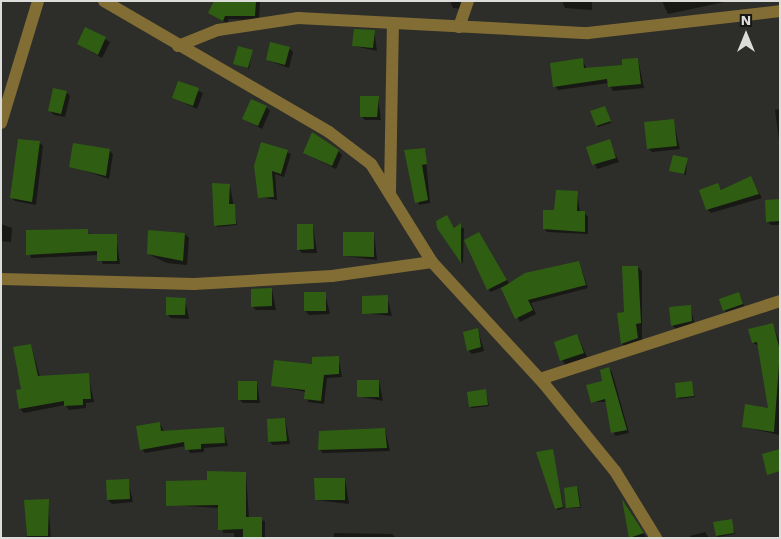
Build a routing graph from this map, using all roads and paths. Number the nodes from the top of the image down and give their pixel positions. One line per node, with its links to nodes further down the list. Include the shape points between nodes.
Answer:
1 (38, 1): 8 (street)
2 (104, 1): 7 (street)
3 (468, 1): 6 (street)
4 (780, 11): 6 (street, via 588,33)
5 (393, 23): 6 (street); 7 (street, via 298,18 256,22); 9 (street)
6 (459, 27)
7 (178, 46): 9 (street, via 352,147)
8 (1, 123)
9 (390, 192): 10 (street)
10 (432, 262): 11 (street, via 332,276 194,284); 13 (street)
11 (1, 279)
12 (780, 301): 13 (street)
13 (540, 379): 14 (street, via 615,471)
14 (656, 538)

